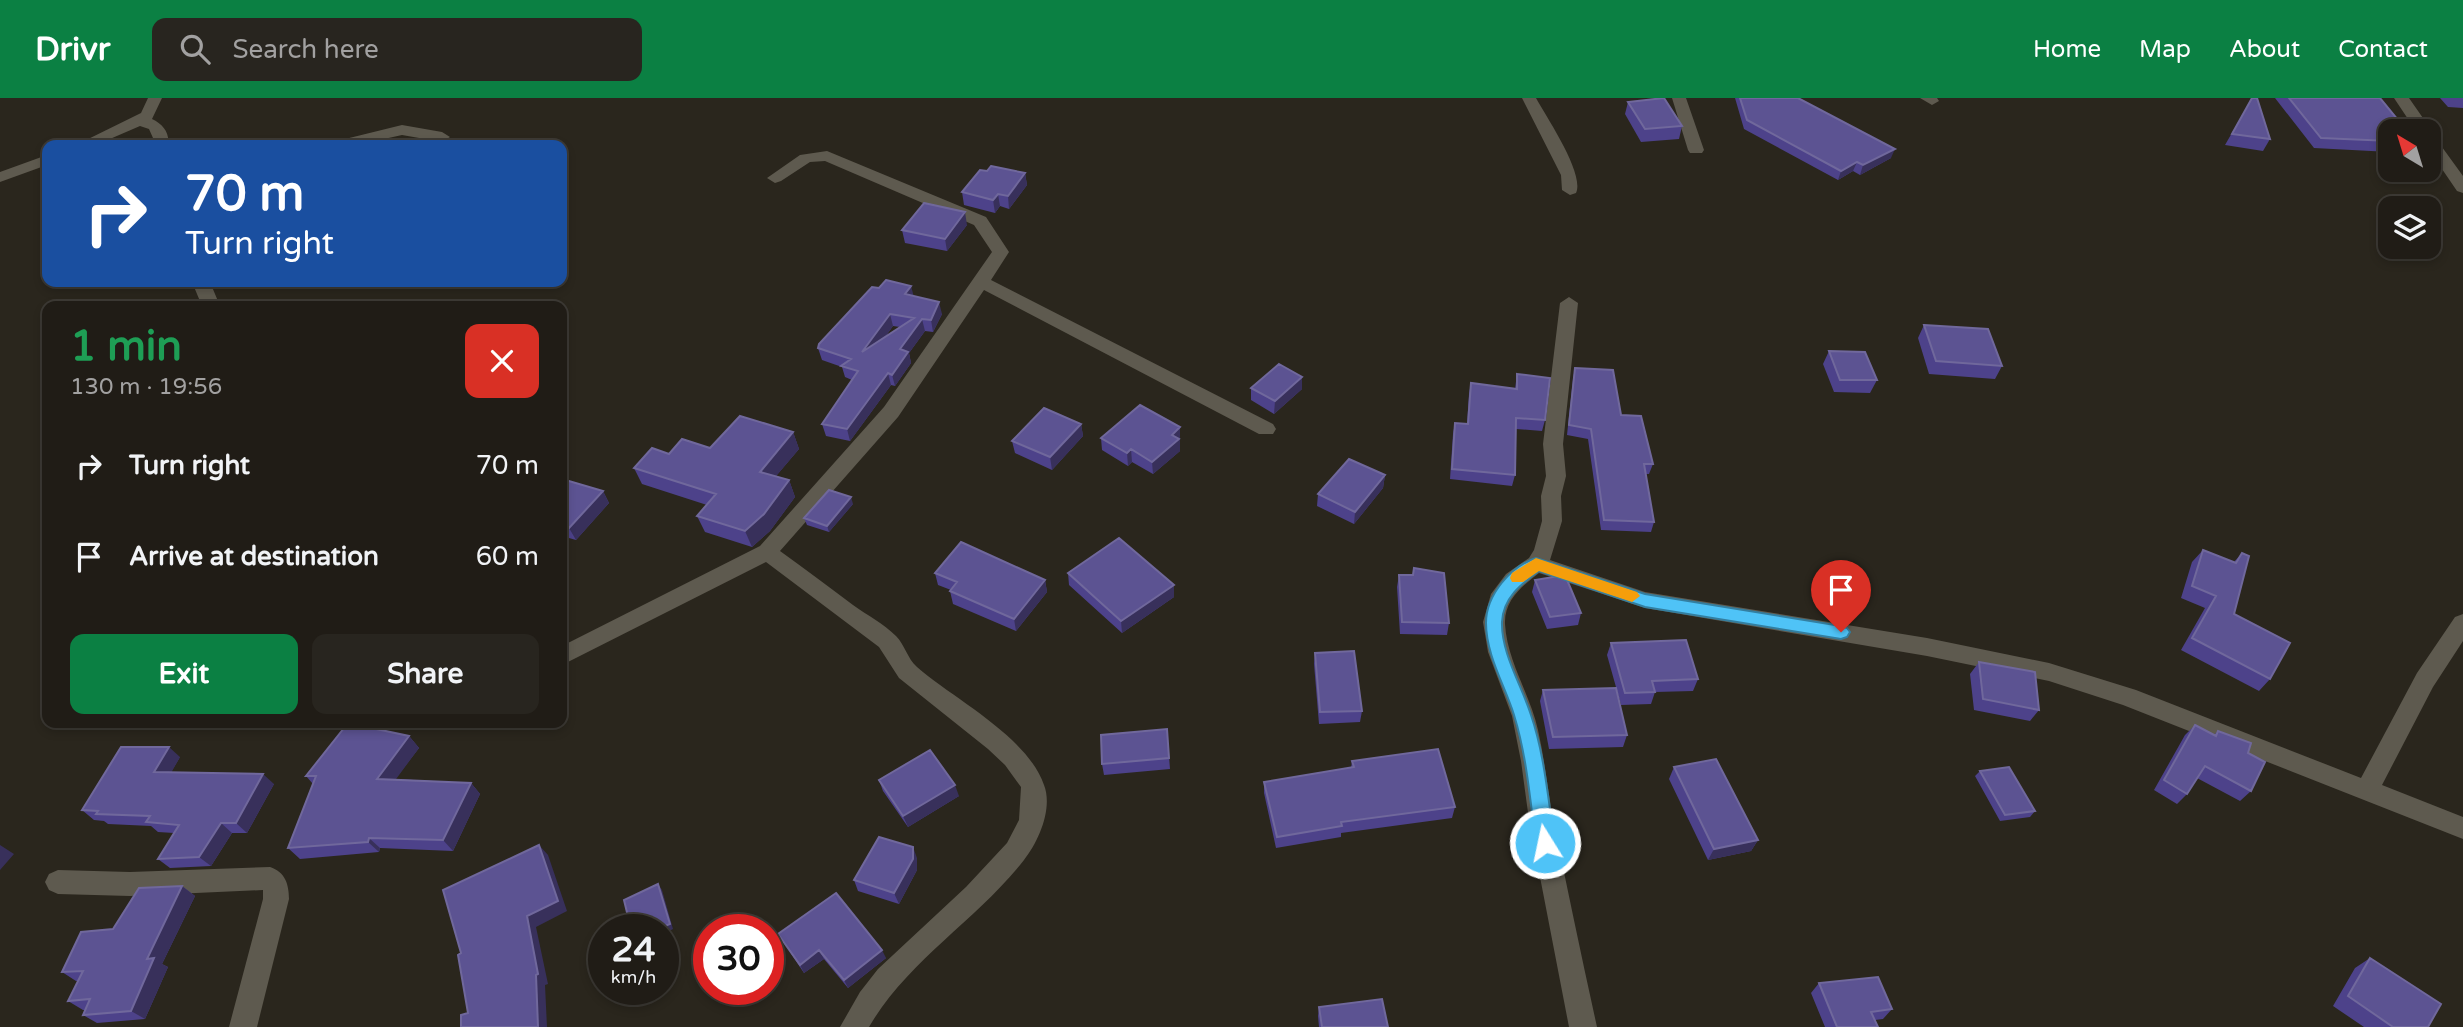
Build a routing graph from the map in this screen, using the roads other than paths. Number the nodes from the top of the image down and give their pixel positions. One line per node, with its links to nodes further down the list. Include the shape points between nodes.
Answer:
1 (155, 98): 6 (street)
2 (1529, 98): 17 (street, via 1569,175)
3 (1679, 98): 11 (street)
4 (2401, 98): 5 (street)
5 (2416, 119)
6 (141, 120): 8 (street); 9 (street, via 155,126)
7 (442, 137): 10 (street, via 402,130)
8 (95, 140)
9 (161, 140)
10 (360, 140)
11 (1696, 150)
12 (2441, 156): 16 (street)
13 (42, 162): 14 (street)
14 (0, 177)
15 (775, 178): 18 (street, via 806,158 827,156 980,221 1000,252)
16 (2463, 188)
17 (1570, 190)
18 (982, 282): 20 (street); 21 (street, via 891,412)
19 (1569, 303): 22 (street, via 1553,444 1552,521)
20 (1266, 429)
21 (767, 552): 24 (street); 29 (street, via 889,643 905,670 961,711 1016,762 1032,784 1030,825 1017,849 915,947 863,1010)
22 (1536, 564): 25 (street, via 1645,600 2049,672 2128,697); 30 (street, via 1514,580 1499,600 1494,622 1533,761)
23 (2463, 623): 25 (street, via 2426,680)
24 (567, 653)
25 (2367, 790): 26 (street)
26 (2463, 828)
27 (58, 882): 28 (street, via 270,878 276,898)
28 (243, 1027)
29 (855, 1027)
30 (1583, 1027)

